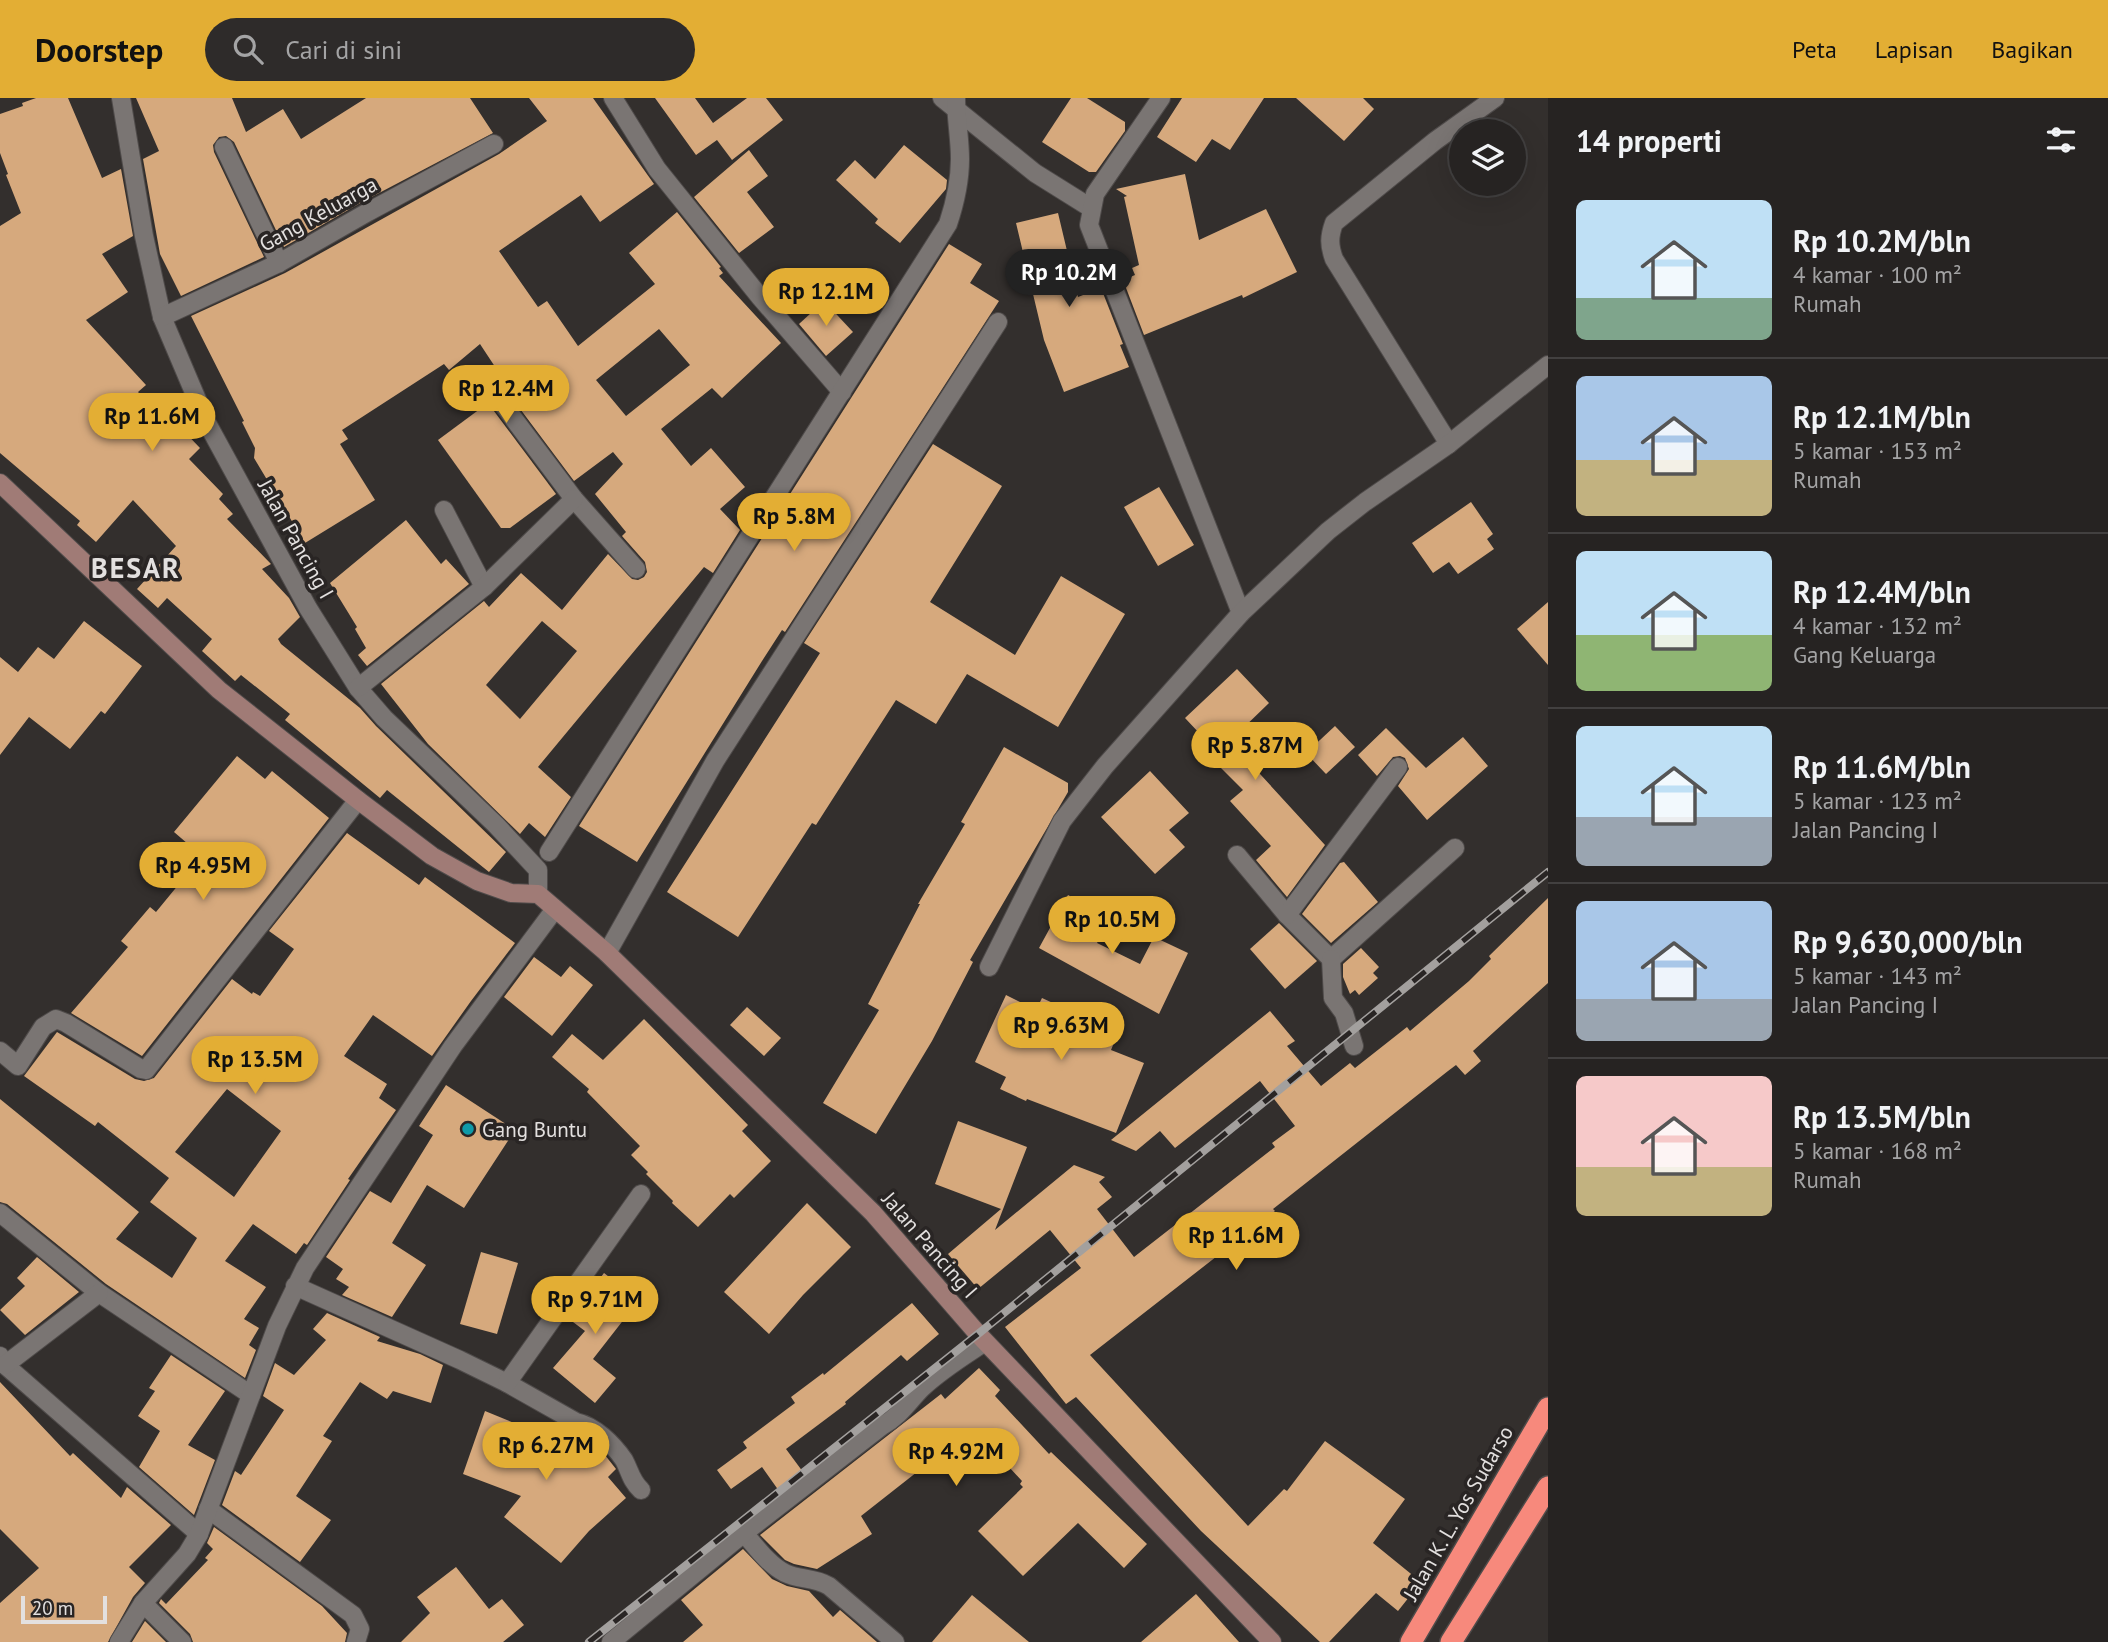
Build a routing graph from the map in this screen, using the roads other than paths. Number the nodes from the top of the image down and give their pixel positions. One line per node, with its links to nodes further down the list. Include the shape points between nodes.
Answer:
1 (613, 98): 15 (street, via 657,169)
2 (942, 98): 6 (street)
3 (1161, 98): 9 (street)
4 (1495, 98): 16 (street, via 1335,223 1329,245)
5 (122, 99): 11 (street, Jalan Pancing I)
6 (956, 105): 9 (street, via 1035,173); 15 (street, via 960,159 948,224)
7 (494, 144): 10 (street, Gang Keluarga)
8 (224, 146): 10 (street)
9 (1091, 208): 22 (street, via 1089,225)
10 (279, 263): 11 (street, Gang Keluarga)
11 (162, 317): 23 (street, Jalan Pancing I, via 207,423 308,608)
12 (998, 322): 32 (street, via 715,761)
13 (1548, 365): 16 (street)
14 (483, 378): 18 (street)
15 (842, 392): 27 (street)
16 (1449, 444): 22 (street, via 1328,531)
17 (0, 483): 25 (main road, via 219,690)
18 (574, 499): 20 (street); 21 (street)
19 (444, 510): 21 (street)
20 (636, 569)
21 (484, 587): 23 (street)
22 (1241, 613): 34 (street, via 1062,821)
23 (358, 688): 29 (street, Jalan Pancing I, via 538,870)
24 (1398, 768): 31 (street)
25 (358, 800): 29 (main road, via 432,856 477,881 511,893); 36 (street, via 146,1070 56,1019 43,1027 18,1066)
26 (1455, 848): 33 (street)
27 (549, 852)
28 (1237, 855): 31 (street)
29 (538, 894): 30 (main road, Jalan Pancing I)
30 (555, 908): 32 (main road, Jalan Pancing I); 39 (street, via 453,1046)
31 (1287, 915): 33 (street)
32 (607, 953): 41 (main road, Jalan Pancing I, via 873,1213)
33 (1331, 959): 35 (street, via 1333,998 1344,1013)
34 (989, 967)
35 (1354, 1046)
36 (0, 1051)
37 (641, 1194): 43 (street)
38 (0, 1213): 40 (street)
39 (295, 1286): 43 (street); 44 (street)
40 (99, 1293): 42 (street); 44 (street)
41 (985, 1342): 49 (street, via 920,1390 899,1416); 57 (main road, Jalan Pancing I)
42 (3, 1360): 50 (street)
43 (507, 1383): 47 (street, via 576,1422 588,1424 625,1462)
44 (251, 1395): 48 (street)
45 (1548, 1408): 58 (highway, Jalan K. L. Yos Sudarso)
46 (1548, 1487): 59 (highway)
47 (641, 1490)
48 (208, 1509): 50 (street); 54 (street, via 353,1615 360,1629)
49 (744, 1533): 55 (street); 56 (street, via 773,1565 829,1586)
50 (199, 1534): 51 (street)
51 (143, 1603): 52 (street); 53 (street)
52 (118, 1642)
53 (182, 1642)
54 (356, 1642)
55 (611, 1642)
56 (895, 1642)
57 (1272, 1642)
58 (1411, 1642)
59 (1451, 1642)

